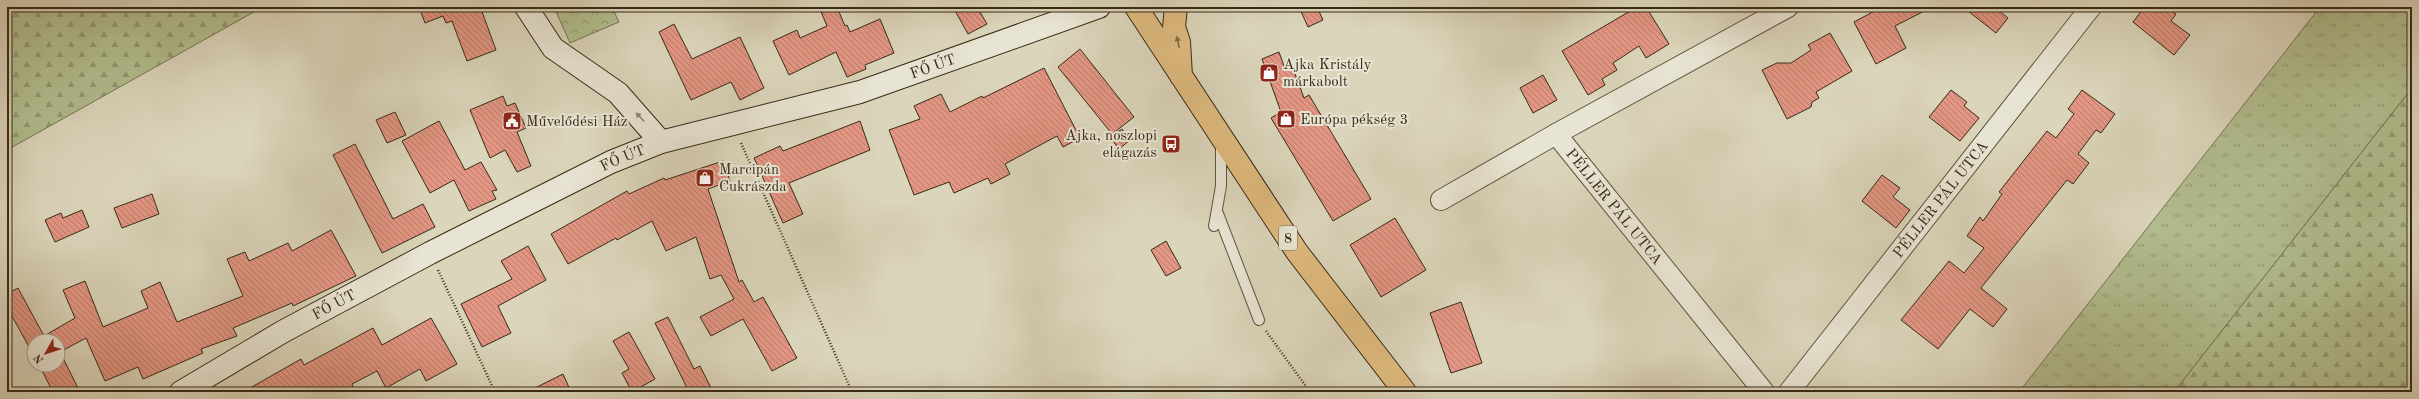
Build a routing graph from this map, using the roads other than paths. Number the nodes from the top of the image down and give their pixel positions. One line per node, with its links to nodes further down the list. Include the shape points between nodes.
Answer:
1 (526, 7): 10 (main road, one-way to 1, via 618,93 553,48)
2 (1099, 7): 10 (main road, FŐ ÚT, via 860,92)
3 (1136, 7): 7 (main road, 8)
4 (1176, 7): 7 (main road, one-way to 4, via 1179,42 1174,26)
5 (1788, 7): 8 (street, PÉLLER PÁL UTCA)
6 (2091, 7): 18 (street, PÉLLER PÁL UTCA)
7 (1181, 77): 9 (main road, 8)
8 (1556, 134): 11 (street, PÉLLER PÁL UTCA); 17 (street, PÉLLER PÁL UTCA)
9 (1221, 140): 12 (lane, via 1221,186); 16 (main road, 8, via 1298,252)
10 (661, 142): 15 (main road, FŐ ÚT, via 604,165 430,253)
11 (1441, 200)
12 (1216, 211): 13 (lane); 14 (lane)
13 (1214, 226)
14 (1259, 320)
15 (180, 392)
16 (1405, 392)
17 (1764, 392)
18 (1789, 392)

